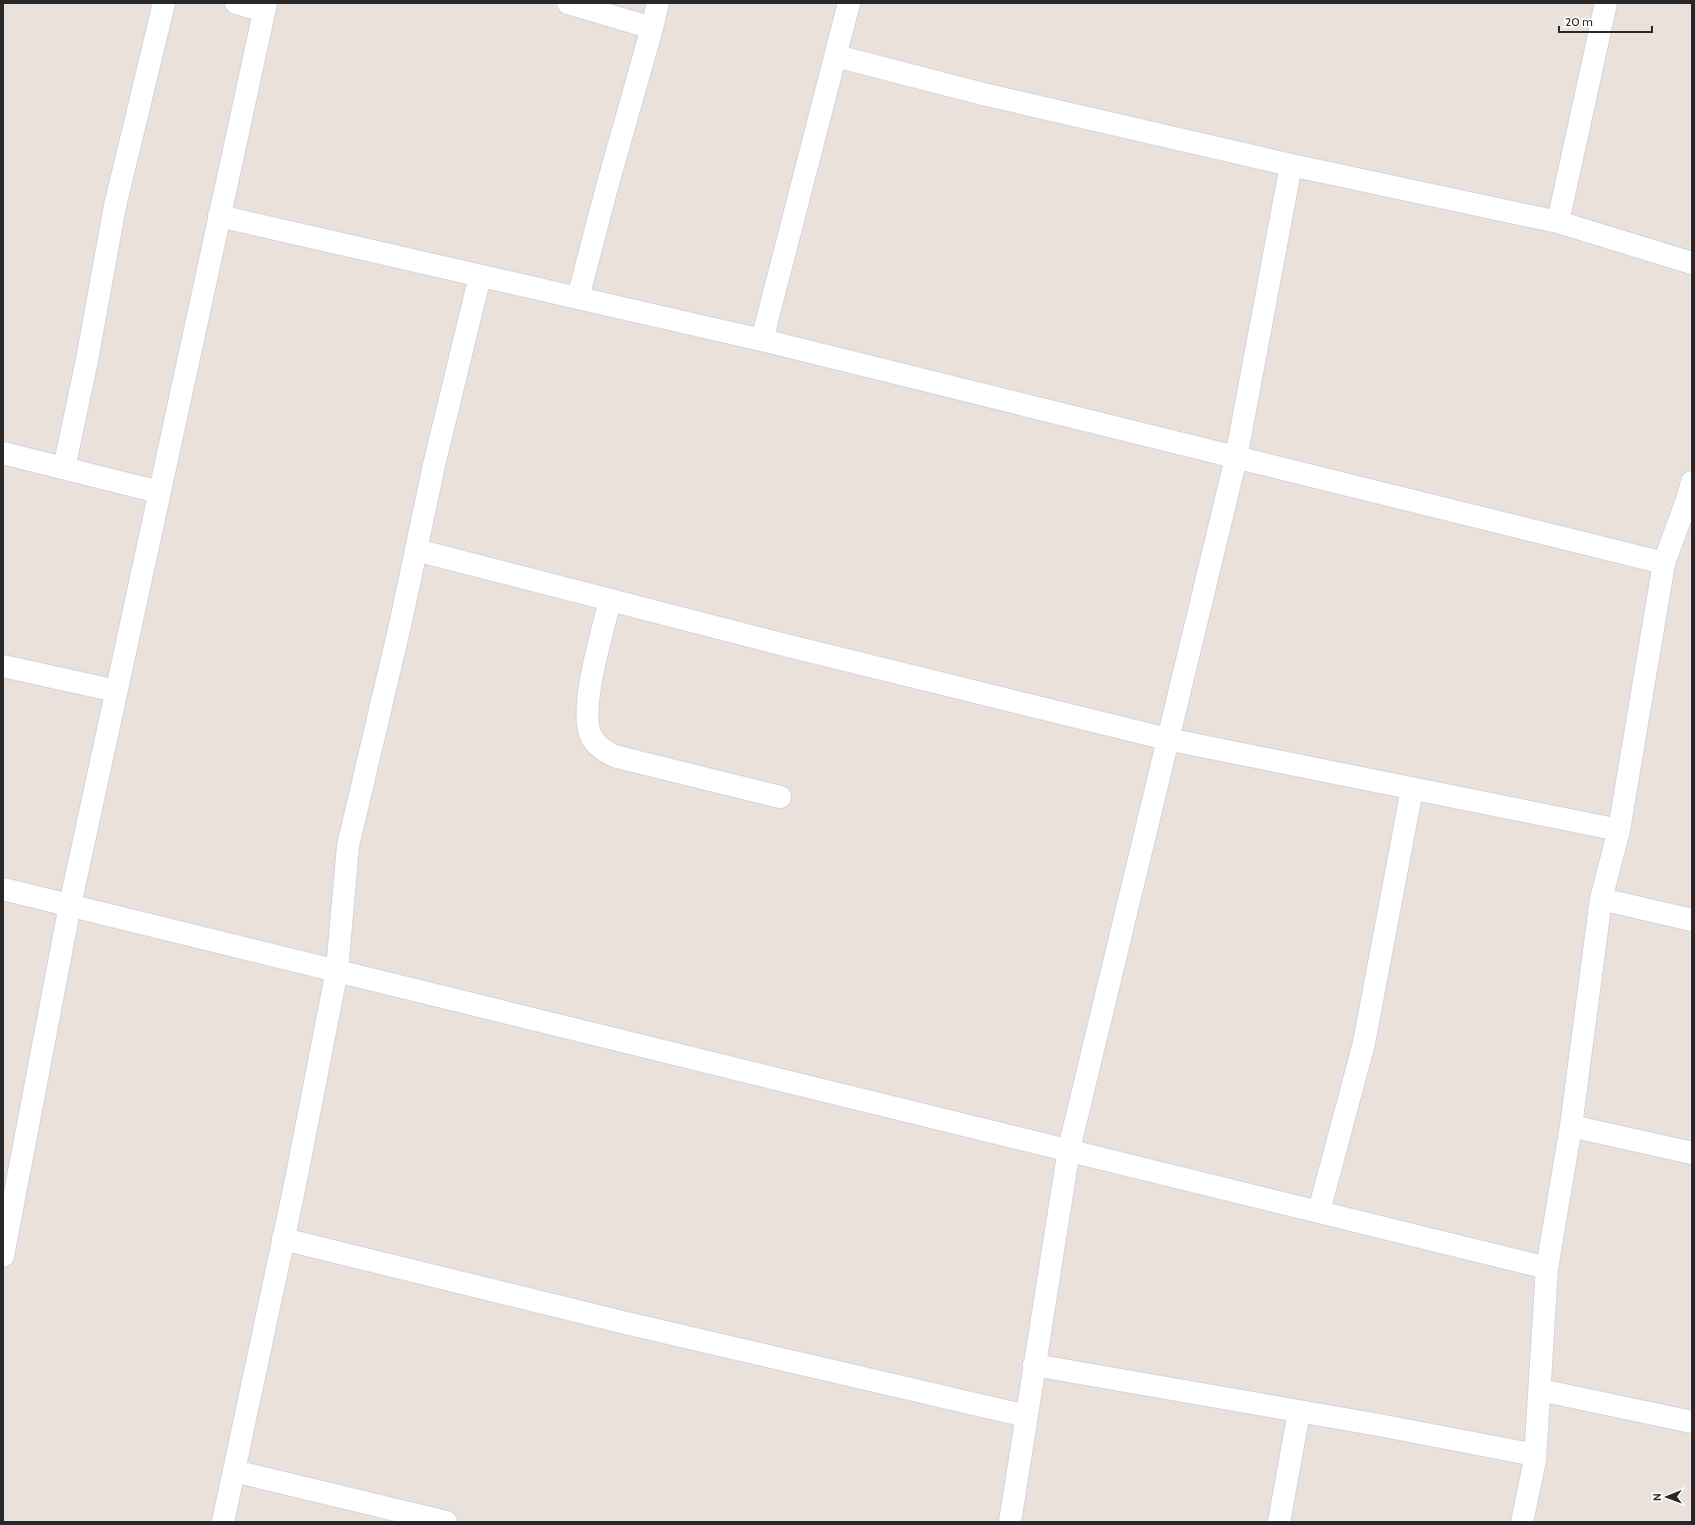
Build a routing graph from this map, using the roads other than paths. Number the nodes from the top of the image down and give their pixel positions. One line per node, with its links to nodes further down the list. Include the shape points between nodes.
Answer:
1 (164, 3): 19 (street, via 115,206)
2 (236, 3): 7 (street)
3 (568, 3): 8 (street)
4 (658, 3): 8 (street)
5 (849, 3): 9 (street)
6 (1606, 3): 12 (street)
7 (265, 7): 11 (street)
8 (652, 28): 15 (street)
9 (836, 56): 10 (street, via 983,94); 16 (street)
10 (1291, 165): 12 (street); 18 (street)
11 (219, 216): 14 (street); 21 (street)
12 (1558, 222): 13 (street)
13 (1692, 263)
14 (480, 276): 15 (street); 23 (street)
15 (578, 298): 16 (street)
16 (762, 340): 18 (street)
17 (3, 453): 19 (street)
18 (1236, 458): 24 (street, via 1424,502); 28 (street)
19 (64, 468): 21 (street)
20 (1692, 482): 22 (street)
21 (159, 492): 27 (street)
22 (1688, 511): 24 (street)
23 (416, 550): 25 (street); 36 (street, via 348,846)
24 (1664, 563): 31 (street)
25 (610, 600): 28 (street); 30 (street, via 587,700 588,727 600,748 614,756)
26 (3, 666): 27 (street)
27 (116, 691): 34 (street)
28 (1167, 739): 29 (street); 38 (street)
29 (1412, 789): 31 (street); 40 (street, via 1364,1043)
30 (780, 797)
31 (1620, 830): 33 (street)
32 (3, 889): 34 (street)
33 (1601, 899): 35 (street); 37 (street)
34 (70, 905): 36 (street); 42 (street)
35 (1692, 920)
36 (337, 970): 38 (street); 41 (street)
37 (1571, 1126): 39 (street); 43 (street)
38 (1069, 1149): 40 (street); 44 (street)
39 (1692, 1153)
40 (1319, 1211): 43 (street)
41 (283, 1239): 47 (street, via 626,1323); 50 (street)
42 (3, 1256)
43 (1547, 1268): 45 (street)
44 (1034, 1365): 46 (street); 47 (street)
45 (1540, 1390): 48 (street); 49 (street)
46 (1299, 1412): 49 (street); 54 (street)
47 (1026, 1416): 53 (street)
48 (1692, 1422)
49 (1535, 1455): 55 (street)
50 (234, 1471): 51 (street); 52 (street)
51 (223, 1522)
52 (446, 1522)
53 (1010, 1522)
54 (1279, 1522)
55 (1522, 1522)

